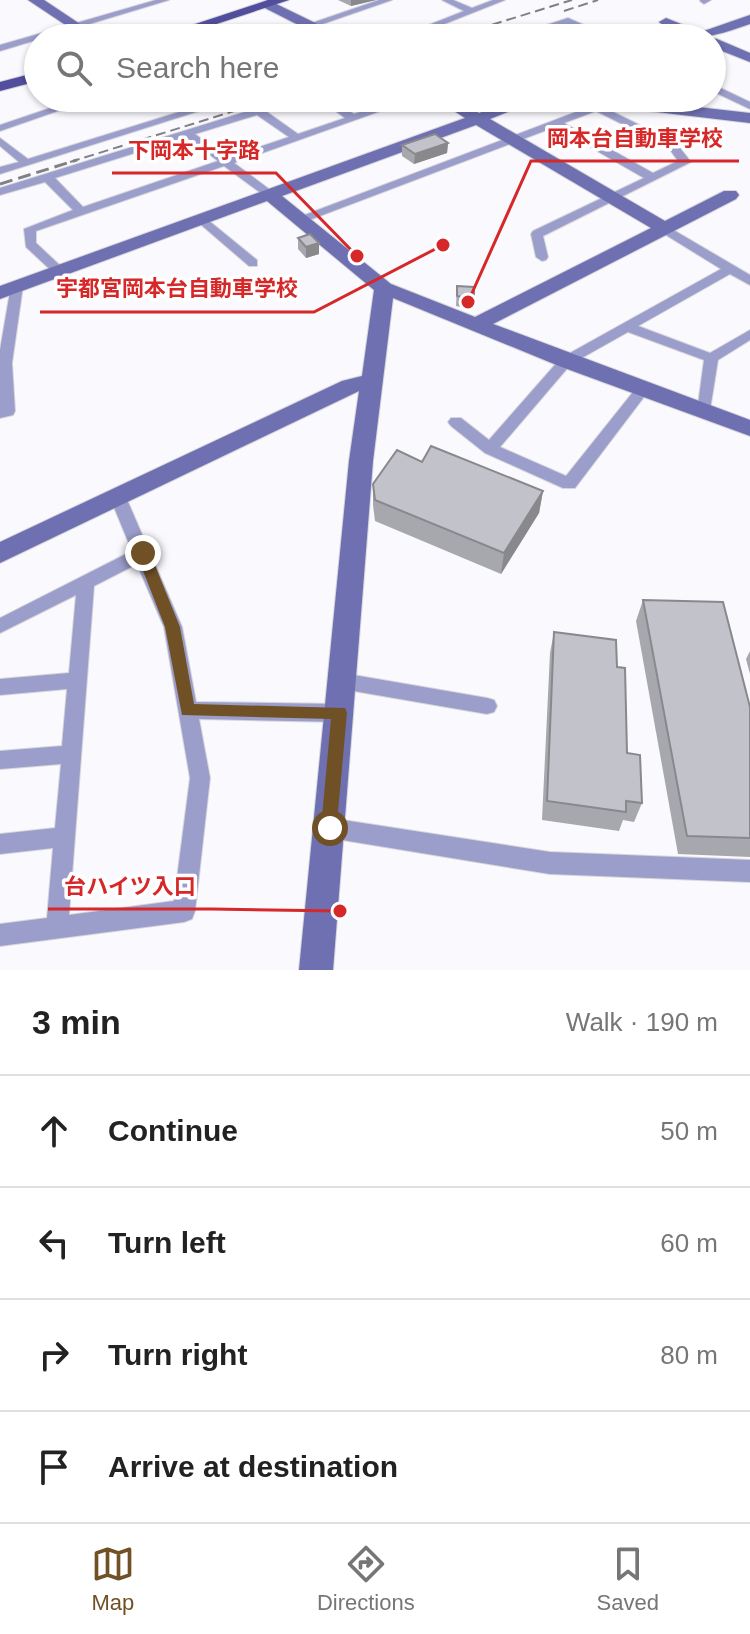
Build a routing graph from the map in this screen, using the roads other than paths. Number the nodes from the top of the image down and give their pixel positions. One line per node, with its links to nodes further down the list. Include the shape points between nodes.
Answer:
1 (35, 0): 11 (street)
2 (165, 0): 7 (street)
3 (388, 0): 15 (street)
4 (446, 0): 8 (street)
5 (501, 0): 8 (street)
6 (270, 1): 13 (main road); 14 (street)
7 (149, 2): 12 (street)
8 (471, 11): 16 (street)
9 (750, 19): 18 (street)
10 (666, 22): 17 (street)
11 (73, 24)
12 (82, 24)
13 (202, 24)
14 (308, 24)
15 (317, 24)
16 (437, 24)
17 (670, 24)
18 (726, 28)
19 (24, 41): 20 (street)
20 (0, 48)
21 (726, 48): 22 (street)
22 (750, 58)
23 (24, 80): 24 (main road)
24 (0, 87)
25 (726, 94): 26 (street)
26 (750, 106)
27 (48, 112): 42 (street)
28 (187, 112): 48 (street)
29 (256, 112): 43 (street)
30 (260, 112): 44 (street)
31 (343, 112): 38 (street)
32 (369, 112): 38 (street)
33 (465, 112): 40 (street)
34 (496, 112): 40 (street)
35 (583, 112): 41 (street)
36 (607, 112): 51 (street, via 672,145 685,162)
37 (699, 112): 39 (street)
38 (352, 118): 44 (street)
39 (750, 118)
40 (477, 119): 45 (street); 53 (street)
41 (554, 122): 45 (street); 51 (street)
42 (0, 128)
43 (187, 133): 47 (street); 50 (street)
44 (296, 137): 47 (street)
45 (511, 139): 55 (street); 57 (street)
46 (0, 141): 48 (street)
47 (224, 162): 53 (street); 56 (street)
48 (27, 163): 49 (street)
49 (0, 171)
50 (48, 178): 52 (street); 56 (street)
51 (653, 178): 55 (street)
52 (0, 192)
53 (269, 194): 57 (street); 58 (street)
54 (730, 195): 59 (street)
55 (612, 198): 59 (street); 60 (street, via 537,234)
56 (80, 210): 63 (street, via 30,229 30,244)
57 (300, 219): 65 (street)
58 (203, 220): 61 (street); 63 (street)
59 (665, 229): 62 (street); 67 (street)
60 (542, 257)
61 (253, 263)
62 (730, 269): 64 (street); 68 (street)
63 (61, 272): 66 (street)
64 (750, 281)
65 (384, 288): 67 (street); 73 (street)
66 (8, 290): 72 (street, via 18,294)
67 (476, 325): 71 (street)
68 (628, 327): 70 (street); 71 (street)
69 (750, 334): 70 (street)
70 (711, 358): 75 (street)
71 (566, 361): 74 (street); 79 (street)
72 (3, 377): 76 (street, via 8,411)
73 (371, 381): 80 (street, via 350,386); 86 (street)
74 (642, 390): 75 (street); 79 (street, via 569,484)
75 (704, 412): 78 (street)
76 (0, 413)
77 (456, 422): 79 (street)
78 (750, 428)
79 (490, 449)
80 (117, 495): 81 (street); 82 (street)
81 (0, 553)
82 (143, 553): 83 (street); 89 (street, via 173,627)
83 (86, 582): 84 (street); 85 (street)
84 (0, 626)
85 (77, 680): 87 (street); 91 (street)
86 (342, 681): 88 (street); 90 (street)
87 (0, 687)
88 (487, 706)
89 (187, 710): 90 (street); 97 (street, via 200,778 184,911)
90 (339, 713): 93 (street)
91 (71, 754): 92 (street); 94 (street)
92 (0, 760)
93 (330, 828): 96 (street, via 550,863); 99 (street)
94 (62, 837): 95 (street); 97 (street)
95 (0, 844)
96 (750, 871)
97 (57, 928): 98 (street)
98 (0, 935)
99 (316, 970)

